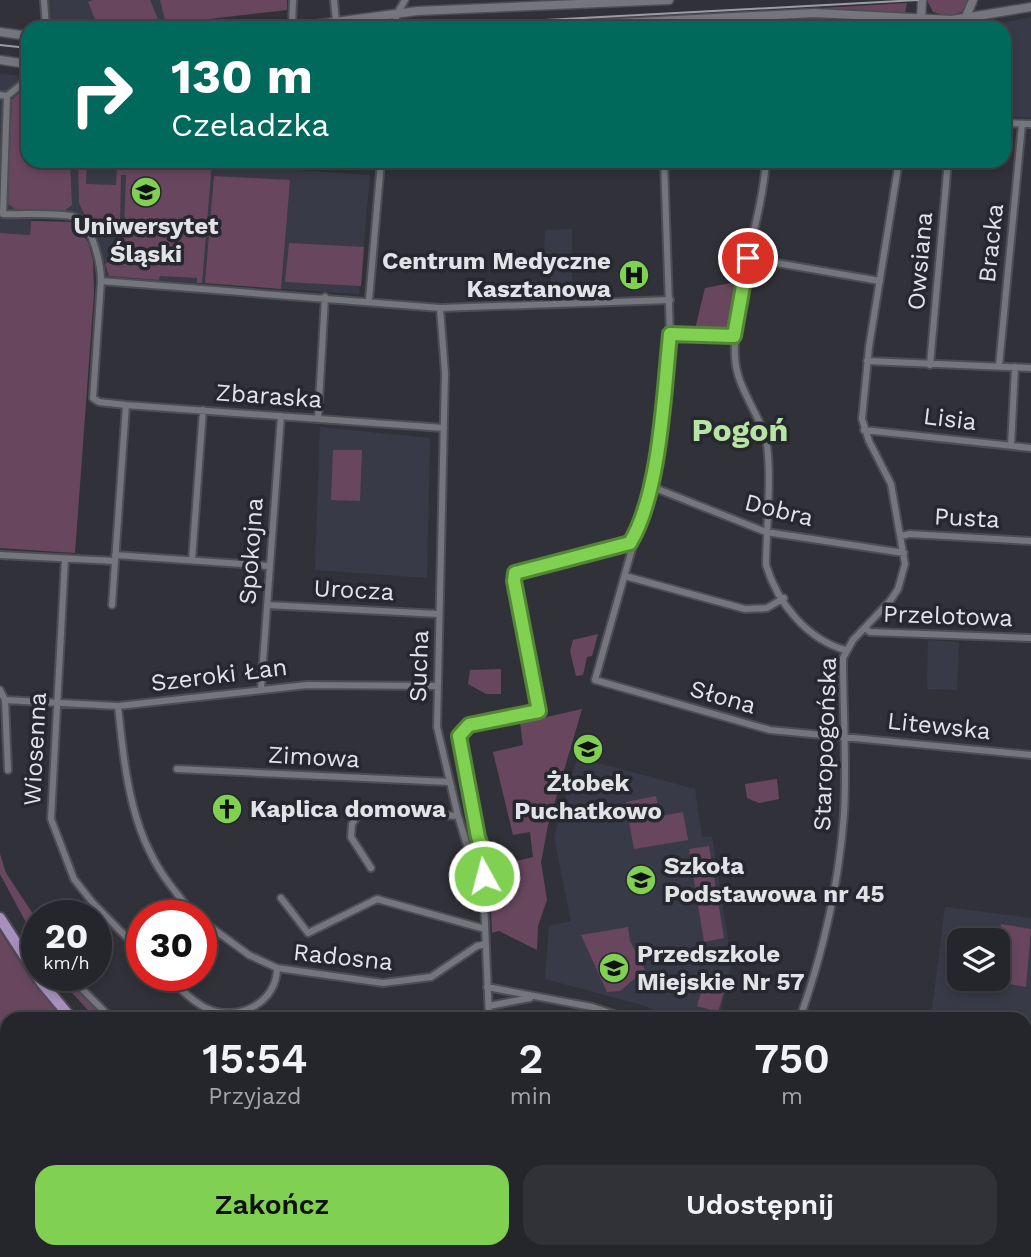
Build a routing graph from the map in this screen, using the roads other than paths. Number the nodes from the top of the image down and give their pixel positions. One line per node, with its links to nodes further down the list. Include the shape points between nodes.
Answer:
1 (44, 0): 15 (street)
2 (293, 0): 16 (street)
3 (334, 0): 17 (street)
4 (405, 0): 13 (street)
5 (669, 0): 8 (street)
6 (922, 0): 22 (street)
7 (973, 0): 14 (street)
8 (617, 1): 9 (street)
9 (573, 2): 10 (street)
10 (556, 3): 11 (street)
11 (462, 5): 13 (street)
12 (1031, 7): 14 (street)
13 (397, 13): 18 (street); 19 (street)
14 (965, 19): 23 (street)
15 (46, 21)
16 (292, 21)
17 (336, 21)
18 (343, 21)
19 (395, 21)
20 (720, 21): 21 (street, via 815,13)
21 (892, 21)
22 (921, 21)
23 (947, 21)
24 (0, 32): 25 (street)
25 (21, 35)
26 (0, 60): 27 (street)
27 (21, 63)
28 (21, 84): 29 (street)
29 (4, 96): 39 (street, via 4,214 75,216 81,220 93,241)
30 (1011, 123): 31 (street)
31 (1022, 124): 32 (street); 49 (street, Bracka)
32 (1031, 124)
33 (380, 168): 42 (street)
34 (664, 168): 43 (street)
35 (765, 168): 38 (street, via 760,214)
36 (898, 168): 40 (street, Staropogońska)
37 (947, 168): 48 (street, Owsiana)
38 (748, 258): 40 (street); 46 (street)
39 (101, 281): 41 (street); 52 (street, Zbaraska, via 93,398)
40 (880, 281): 47 (street, Staropogońska)
41 (325, 297): 42 (street); 55 (street)
42 (369, 300): 44 (street)
43 (670, 300): 44 (street); 45 (street)
44 (440, 308): 56 (street, Sucha)
45 (670, 334): 46 (street); 60 (street)
46 (734, 336): 61 (street, via 737,373 765,439)
47 (867, 361): 48 (street); 57 (street, Staropogońska)
48 (930, 365): 49 (street)
49 (999, 366): 50 (street)
50 (1015, 367): 51 (street); 58 (street)
51 (1031, 368)
52 (127, 405): 53 (street, Zbaraska); 67 (street)
53 (204, 410): 54 (street, Zbaraska); 69 (street)
54 (281, 416): 55 (street, Zbaraska); 70 (street, Spokojna)
55 (318, 419): 56 (street, Zbaraska)
56 (444, 428): 75 (street, Sucha)
57 (864, 430): 58 (street, Lisia); 62 (street, Staropogońska, via 888,477)
58 (1011, 446): 59 (street, Lisia)
59 (1031, 448)
60 (650, 486): 61 (street, Dobra); 64 (street)
61 (766, 532): 65 (street, Dobra); 72 (street, via 766,565)
62 (901, 536): 63 (street, Pusta); 65 (street, Staropogońska)
63 (1031, 541)
64 (630, 543): 71 (street); 92 (street, via 515,573 539,711 469,725 461,731 478,837 486,859 484,876)
65 (904, 553): 76 (street, Staropogońska, via 898,589)
66 (0, 555): 68 (street)
67 (115, 558): 68 (street); 69 (street); 73 (street)
68 (65, 559): 83 (street, Wiosenna)
69 (192, 559): 70 (street)
70 (269, 566): 74 (street, Spokojna)
71 (625, 576): 72 (street, via 745,609 767,608); 85 (street, Słona, via 596,680 762,728)
72 (784, 598): 78 (street, via 811,635)
73 (112, 605)
74 (267, 605): 75 (street, Urocza); 80 (street, Spokojna)
75 (439, 614): 79 (street, Sucha)
76 (865, 628): 77 (street, Przelotowa, via 870,632); 78 (street, Staropogońska)
77 (1031, 638)
78 (845, 650): 85 (street, Staropogońska)
79 (438, 686): 80 (street, Szeroki Łan); 89 (street, Sucha, via 438,740)
80 (261, 689): 84 (street, Szeroki Łan)
81 (0, 690): 82 (street)
82 (5, 700): 83 (street, Szeroki Łan); 87 (street)
83 (57, 702): 84 (street, Szeroki Łan); 98 (street, Wiosenna, via 50,807 60,844 74,879)
84 (118, 706): 94 (street, via 130,802 145,844)
85 (843, 737): 86 (street, Litewska); 112 (street, Staropogońska, via 840,853 821,949)
86 (1031, 755)
87 (8, 769)
88 (177, 769): 89 (street, Zimowa)
89 (449, 782): 90 (street, Sucha)
90 (458, 816): 91 (street, via 361,810 352,824 351,837); 92 (street, Sucha)
91 (371, 867)
92 (478, 877): 96 (street, Sucha)
93 (281, 898): 96 (street, via 307,933 377,899)
94 (184, 900)
95 (0, 918): 106 (main road)
96 (485, 929): 99 (street, Sucha)
97 (217, 932): 100 (street, Radosna)
98 (126, 937)
99 (485, 944): 100 (street, Radosna, via 431,977 402,983); 101 (street, Sucha)
100 (277, 968): 109 (street, via 264,1000)
101 (487, 987): 104 (street); 105 (street, Sucha)
102 (84, 991): 107 (street)
103 (184, 991): 108 (street)
104 (536, 997): 105 (street); 111 (street)
105 (489, 1006): 110 (street, Sucha)
106 (66, 1012)
107 (105, 1012)
108 (218, 1012)
109 (240, 1012)
110 (489, 1012)
111 (607, 1012)
112 (802, 1012)

